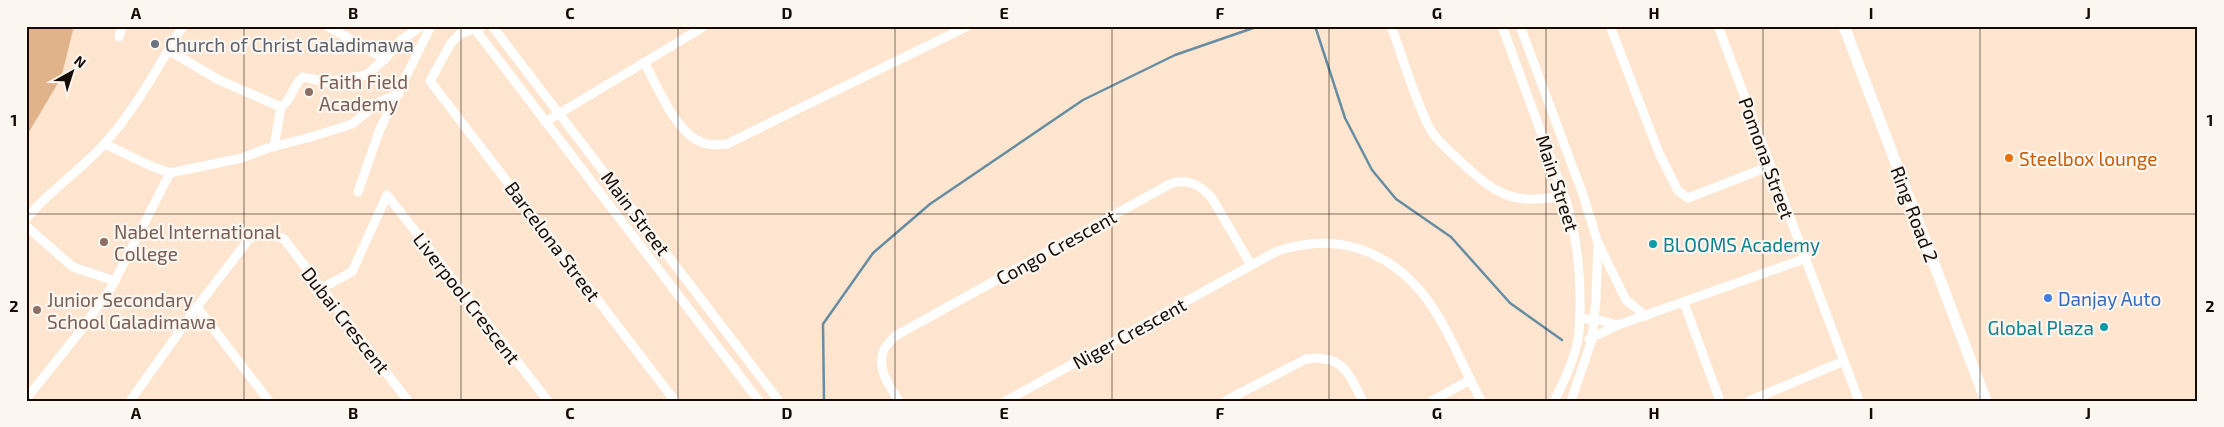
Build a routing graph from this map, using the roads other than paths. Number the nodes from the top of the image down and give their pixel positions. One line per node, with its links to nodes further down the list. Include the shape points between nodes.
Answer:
1 (122, 26): 16 (street)
2 (327, 26): 18 (street)
3 (421, 26): 18 (street, via 400,40)
4 (431, 26): 20 (street)
5 (492, 26): 22 (street, Main Street)
6 (705, 26): 19 (street)
7 (968, 26): 19 (street, via 727,144 707,144 680,128)
8 (1392, 26): 29 (street, via 1429,128 1453,155 1502,194 1525,199)
9 (1502, 26): 29 (street, Main Street)
10 (1520, 26): 32 (street, Main Street)
11 (1610, 26): 26 (street, via 1680,195 1688,198)
12 (1718, 26): 26 (street, Pomona Street)
13 (1844, 26): 66 (main road, Ring Road 2)
14 (180, 27): 17 (street)
15 (479, 28): 23 (street, Main Street); 52 (street, Barcelona Street, via 456,38 430,80)
16 (119, 37)
17 (168, 50): 21 (street, via 219,80); 24 (street, via 130,114)
18 (386, 59): 21 (street, via 366,75 326,82 303,77)
19 (644, 62): 22 (street)
20 (399, 94): 25 (street, via 379,102 352,124); 28 (street, via 380,129)
21 (281, 107): 25 (street)
22 (559, 111): 23 (street); 54 (street, Main Street)
23 (544, 122): 53 (street, Main Street)
24 (105, 144): 27 (street); 30 (street, via 39,203)
25 (274, 147): 27 (street, via 242,158)
26 (1770, 166): 33 (street, Pomona Street)
27 (170, 173): 35 (street)
28 (358, 192)
29 (1564, 195): 40 (street, Main Street, via 1579,254)
30 (26, 219)
31 (26, 226): 35 (street, via 73,267)
32 (1598, 243): 39 (street, via 1626,300); 41 (street, Main Street)
33 (1804, 259): 37 (street); 45 (street, Pomona Street)
34 (1251, 265): 46 (street, Niger Crescent, via 1297,245 1330,242 1382,258 1407,275 1432,305); 55 (street, Congo Crescent, via 1205,190 1188,181 1170,184 895,336 883,352 883,370); 56 (street, Niger Crescent)
35 (115, 281): 47 (street)
36 (322, 288): 38 (street, Dubai Crescent, via 284,239 259,234 249,239); 50 (street, Dubai Crescent); 51 (street, Liverpool Crescent, via 352,272 386,196)
37 (1684, 303): 39 (street); 63 (street)
38 (197, 307): 48 (street); 49 (street)
39 (1646, 316): 42 (street)
40 (1580, 319): 41 (street); 43 (street, Main Street)
41 (1595, 319): 42 (street); 44 (street, Main Street)
42 (1618, 325): 44 (street)
43 (1578, 339): 44 (street); 61 (street, Main Street)
44 (1592, 339): 62 (street, Main Street)
45 (1844, 362): 64 (street); 65 (street, Pomona Street)
46 (1470, 380): 59 (street); 60 (street, Niger Crescent)
47 (26, 399)
48 (130, 401)
49 (268, 401)
50 (408, 401)
51 (548, 401)
52 (675, 401)
53 (759, 401)
54 (779, 401)
55 (899, 401)
56 (1006, 401)
57 (1225, 401): 58 (street, via 1306,359 1319,357 1333,360 1346,369)
58 (1364, 401)
59 (1432, 401)
60 (1481, 401)
61 (1554, 401)
62 (1571, 401)
63 (1720, 401)
64 (1749, 401)
65 (1859, 401)
66 (1986, 401)

